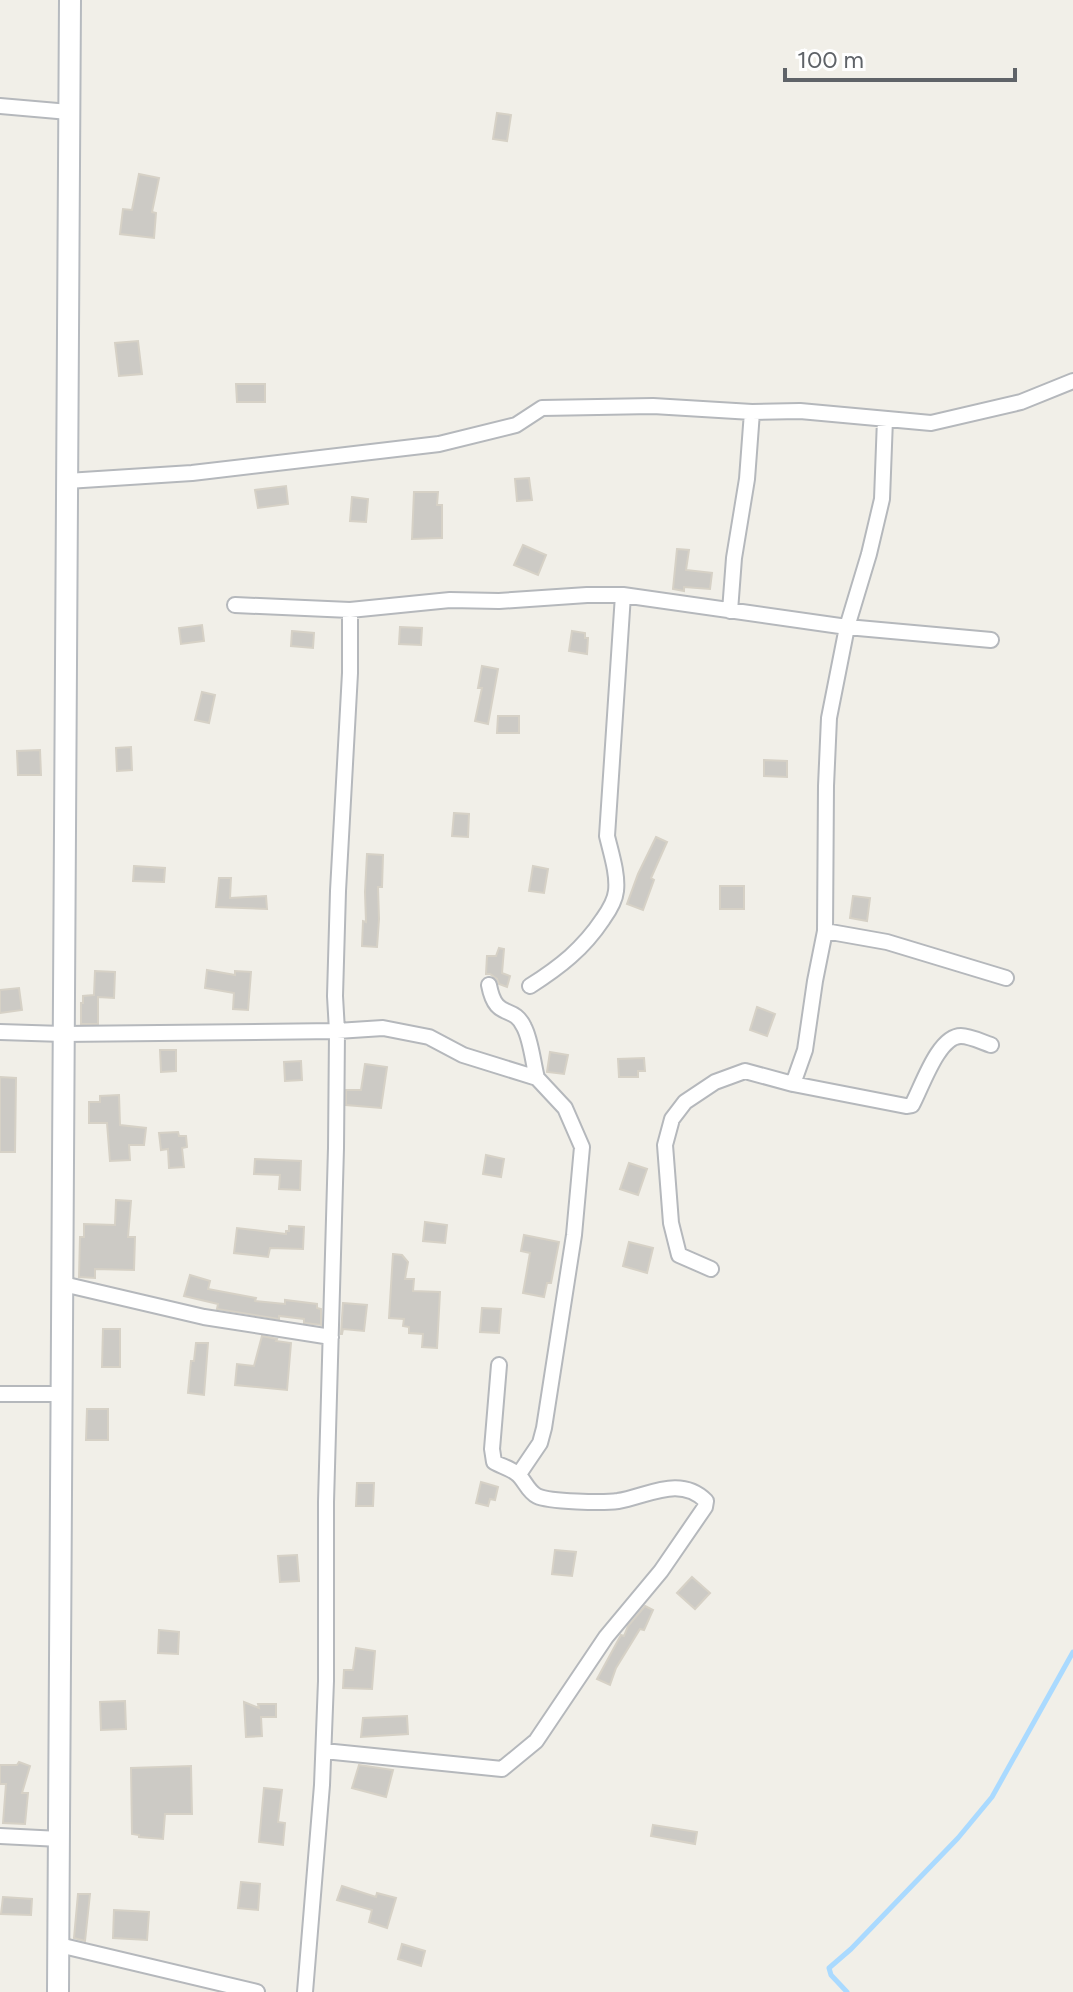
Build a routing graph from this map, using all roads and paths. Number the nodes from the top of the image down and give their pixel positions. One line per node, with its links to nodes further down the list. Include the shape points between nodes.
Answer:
1 (70, 0): 3 (main road)
2 (0, 106): 3 (street)
3 (69, 112): 7 (main road)
4 (1073, 381): 6 (street, via 1021,402 931,423)
5 (752, 412): 6 (street); 7 (street, via 653,406 542,408 516,425 439,444 192,473); 11 (street)
6 (885, 419): 12 (street, via 882,499)
7 (67, 481): 20 (main road)
8 (623, 595): 10 (street, via 450,600); 11 (street); 17 (street, via 607,836 616,893 589,939)
9 (235, 605): 10 (street)
10 (350, 610): 18 (street)
11 (730, 611): 12 (street)
12 (847, 627): 13 (street); 14 (street, via 829,718)
13 (991, 640)
14 (825, 931): 15 (street, via 887,942); 23 (street, via 805,1050)
15 (1006, 978)
16 (489, 985): 22 (street, via 493,1002 524,1027)
17 (530, 986)
18 (337, 1031): 20 (street); 22 (street, via 383,1028 417,1034); 26 (street)
19 (0, 1032): 20 (street)
20 (63, 1034): 25 (main road)
21 (991, 1045): 23 (street, via 962,1036 949,1038 912,1105)
22 (537, 1078): 30 (street, via 565,1108 582,1147 544,1428)
23 (793, 1084): 24 (street, via 745,1071 715,1082 685,1102 672,1119 665,1145 679,1255)
24 (711, 1269)
25 (63, 1284): 26 (street, via 204,1317); 29 (main road)
26 (331, 1337): 31 (street)
27 (499, 1365): 30 (street, via 494,1462)
28 (0, 1394): 29 (street)
29 (62, 1394): 33 (main road)
30 (519, 1474): 31 (street, via 536,1495 551,1499 617,1501 687,1488 706,1501 536,1741 502,1769)
31 (324, 1751): 37 (street)
32 (0, 1836): 33 (street)
33 (60, 1839): 34 (main road)
34 (59, 1945): 35 (main road); 36 (street)
35 (58, 1992)
36 (257, 1992)
37 (305, 1992)

